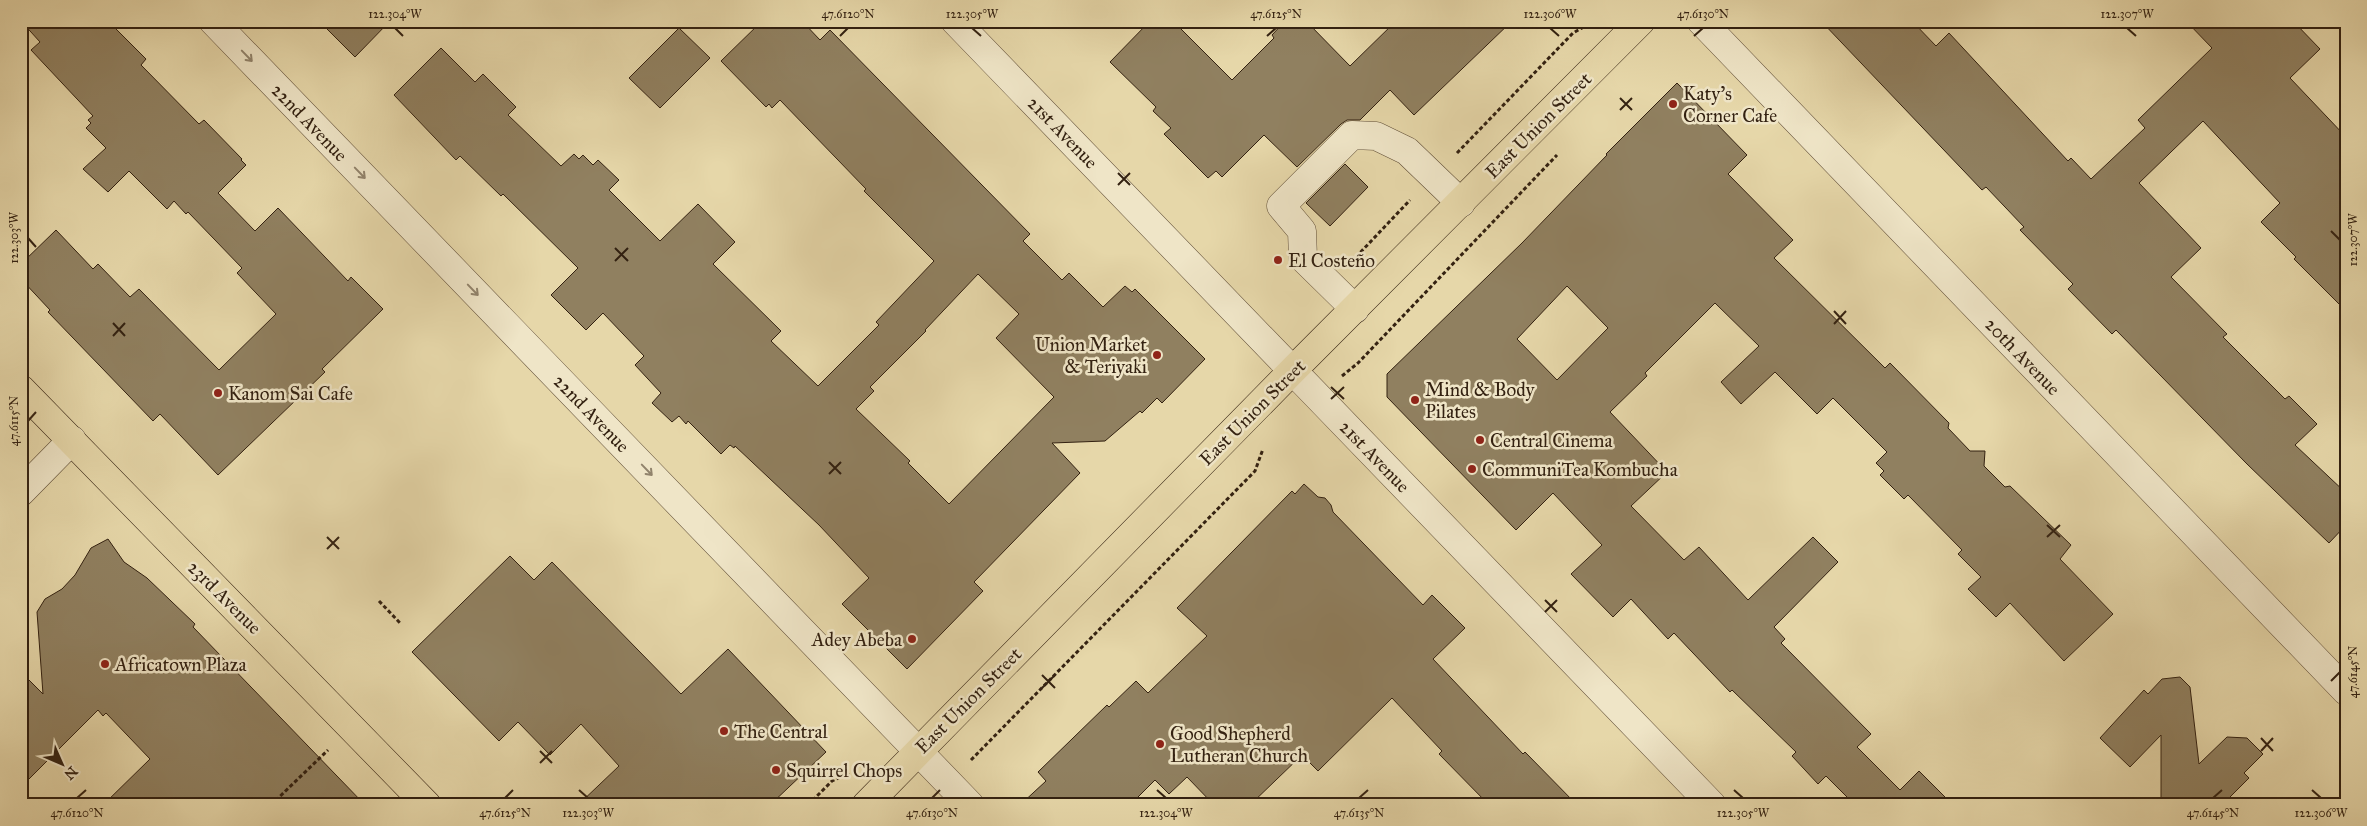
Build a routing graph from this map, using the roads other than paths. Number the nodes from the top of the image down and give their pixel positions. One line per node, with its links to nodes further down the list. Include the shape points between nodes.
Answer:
1 (213, 21): 12 (street, 22nd Avenue, one-way to 12)
2 (955, 21): 7 (street, 21st Avenue)
3 (1641, 21): 5 (main road, East Union Street)
4 (1701, 21): 11 (street, 20th Avenue)
5 (1461, 202): 6 (main road, East Union Street); 6 (street, via 1407,151 1376,136 1352,135 1281,206 1302,231 1303,258)
6 (1355, 308): 7 (main road, East Union Street)
7 (1293, 370): 12 (main road, East Union Street); 16 (street, 21st Avenue)
8 (21, 389): 9 (main road, 23rd Avenue)
9 (72, 440): 10 (street); 13 (main road, 23rd Avenue)
10 (21, 492)
11 (2346, 692)
12 (918, 750): 14 (main road, East Union Street); 15 (street, 22nd Avenue)
13 (427, 805)
14 (866, 805)
15 (970, 805)
16 (1712, 805)

